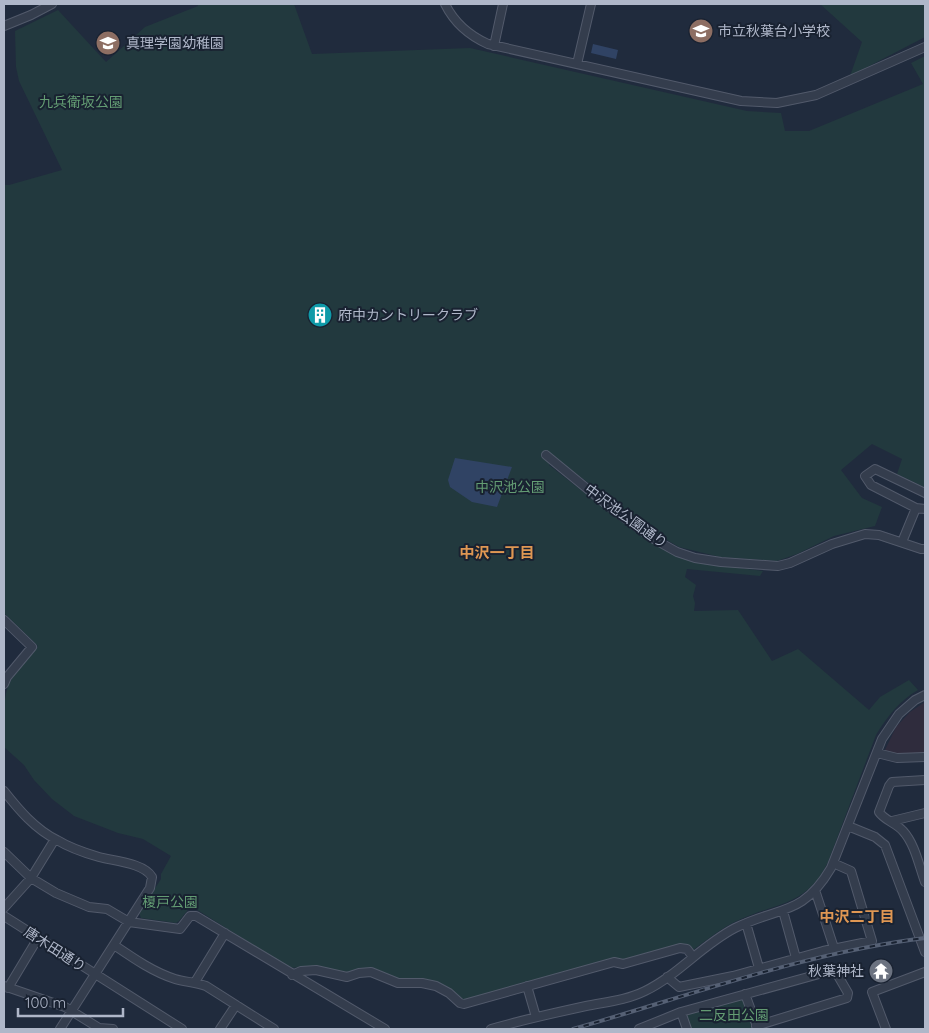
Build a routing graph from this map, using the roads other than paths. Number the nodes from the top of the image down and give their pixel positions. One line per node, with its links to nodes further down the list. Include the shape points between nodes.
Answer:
1 (52, 4): 5 (street)
2 (445, 4): 6 (street, via 454,19 469,33)
3 (503, 4): 6 (street)
4 (591, 4): 8 (street)
5 (4, 26)
6 (494, 46): 8 (street)
7 (925, 47): 8 (street, via 829,91 777,102 741,101)
8 (577, 64)
9 (546, 455): 13 (street, 中沢池公園通り, via 652,538 696,558 778,566 865,534)
10 (925, 493): 11 (street, via 875,469 865,476 871,486)
11 (916, 508): 12 (street); 13 (street)
12 (925, 510)
13 (902, 542): 14 (street, 中沢池公園通り)
14 (925, 549)
15 (4, 620): 16 (street, via 32,647)
16 (5, 678)
17 (925, 695): 18 (street, via 899,714 886,731)
18 (877, 753): 19 (street, via 897,758); 24 (street)
19 (925, 757)
20 (925, 780): 23 (street, via 892,782 879,812)
21 (4, 791): 25 (street, via 29,820)
22 (925, 813): 23 (street)
23 (892, 821): 29 (street, via 909,840)
24 (848, 826): 27 (street); 40 (street, via 875,837 885,845)
25 (55, 839): 28 (street); 34 (street, via 73,849 129,863 150,873 152,884)
26 (4, 852): 28 (street)
27 (833, 863): 30 (street); 39 (street, via 851,871 872,941)
28 (31, 878): 31 (street); 34 (street, via 56,894 89,908 107,909)
29 (925, 882)
30 (815, 890): 32 (street, via 797,905); 39 (street)
31 (4, 908)
32 (783, 911): 35 (street); 42 (street)
33 (4, 916): 37 (street, 唐木田通り)
34 (129, 922): 36 (street, via 180,930 190,916 196,916); 38 (street)
35 (746, 923): 41 (street); 43 (street)
36 (225, 933): 46 (street); 48 (street)
37 (38, 938): 45 (street, 唐木田通り); 50 (street)
38 (114, 945): 45 (street); 48 (street, via 148,968 175,979)
39 (834, 948): 42 (street)
40 (925, 952)
41 (693, 957): 47 (street); 49 (street, via 684,948 623,964 614,962)
42 (796, 958): 43 (street)
43 (759, 968): 47 (street, via 679,987)
44 (925, 972): 66 (street, via 872,992)
45 (95, 974): 53 (street); 59 (street, 唐木田通り)
46 (292, 974): 49 (street, via 316,970 348,977 371,972 398,983 436,986 464,1004); 62 (street)
47 (667, 977): 55 (street, via 635,995)
48 (195, 982): 52 (street)
49 (527, 986): 55 (street)
50 (6, 987): 53 (street)
51 (745, 994): 54 (street); 56 (street); 56 (street, via 830,971 837,974 848,993 847,998)
52 (236, 1005): 60 (street); 61 (street)
53 (73, 1011): 57 (street); 58 (street, via 98,1028)
54 (681, 1012): 64 (street); 65 (street)
55 (536, 1017): 63 (street)
56 (757, 1028)
57 (60, 1029)
58 (113, 1029)
59 (182, 1029)
60 (220, 1029)
61 (274, 1029)
62 (385, 1029)
63 (491, 1029)
64 (639, 1029)
65 (687, 1029)
66 (886, 1029)

